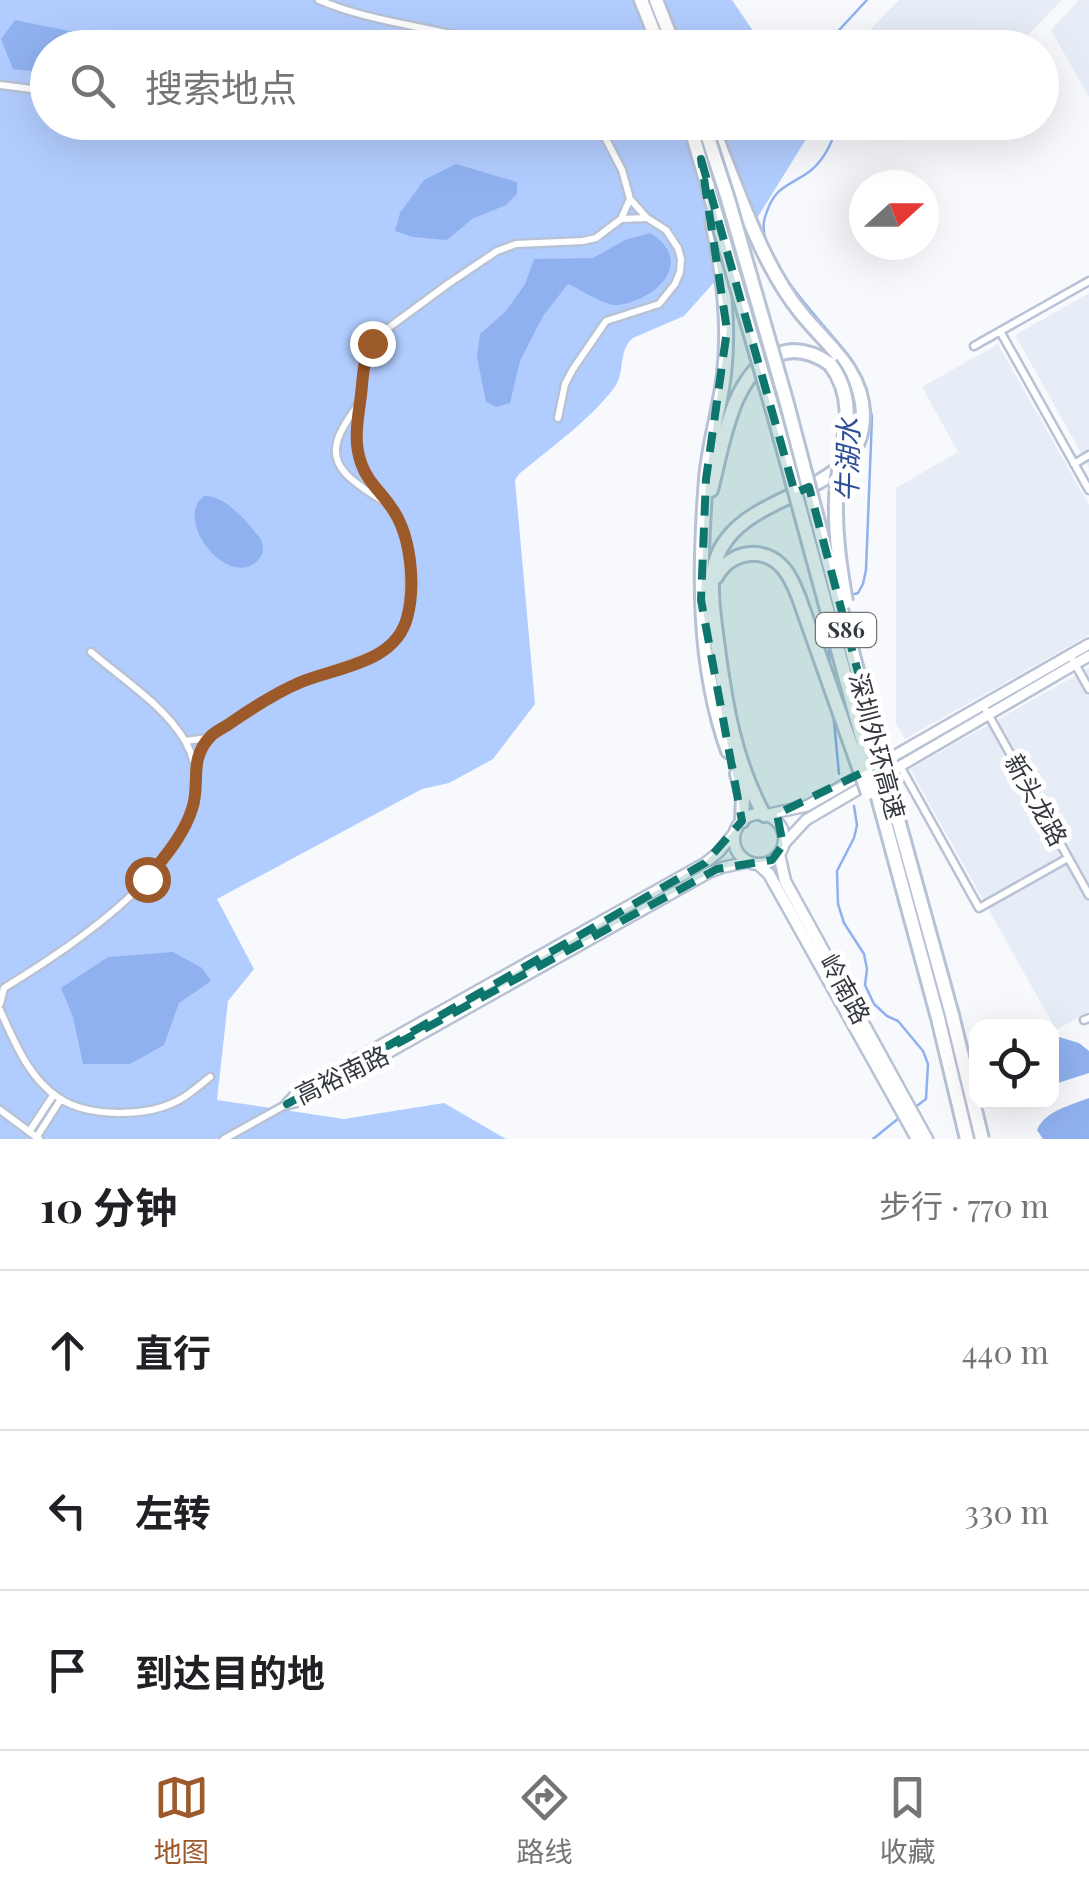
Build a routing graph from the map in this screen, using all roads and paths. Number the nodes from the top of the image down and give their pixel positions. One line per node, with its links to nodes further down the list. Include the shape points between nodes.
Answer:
1 (319, 0): 4 (street)
2 (640, 0): 5 (highway)
3 (656, 0): 6 (highway)
4 (434, 30)
5 (652, 30)
6 (668, 30)
7 (0, 85): 8 (street)
8 (30, 88)
9 (607, 140): 14 (street)
10 (695, 140): 13 (highway, 深圳外环高速 / S86, bridge)
11 (711, 140): 33 (highway, 深圳外环高速 / S86, bridge)
12 (714, 140): 27 (highway, via 776,278 854,377 864,412 858,446 840,469 737,527 716,557)
13 (701, 159): 26 (highway, bridge, via 727,330); 44 (highway, 深圳外环高速 / S86, bridge)
14 (630, 199): 15 (street); 16 (street)
15 (621, 218): 16 (street); 20 (street, via 596,238 516,244 473,266 372,343)
16 (648, 218): 21 (street, via 678,248 676,284 659,304 606,322 565,384)
17 (1089, 281): 18 (street)
18 (1000, 331): 19 (street); 23 (street)
19 (974, 346)
20 (360, 400): 25 (street, via 360,460); 25 (street, via 338,438 338,461 352,480)
21 (558, 418)
22 (1089, 456): 23 (street)
23 (1074, 464): 24 (street)
24 (1089, 490)
25 (390, 506): 35 (street, via 410,564 408,612 397,638 374,657 278,693)
26 (704, 516): 33 (highway, bridge, via 731,416 750,374 783,352 811,353 830,364 847,403 836,525); 40 (highway, via 701,600 710,685 742,792)
27 (712, 589): 39 (highway, via 728,720); 44 (highway, bridge, via 719,571 741,555 759,554 782,566 800,598)
28 (1089, 644): 31 (street)
29 (91, 652): 36 (street, via 157,708)
30 (1089, 656): 31 (street)
31 (1073, 660): 32 (street); 34 (street)
32 (1089, 689)
33 (863, 693): 59 (highway, 深圳外环高速 / S86, bridge)
34 (986, 710): 38 (street); 39 (street, via 807,806); 42 (street, 新头龙路)
35 (209, 738): 36 (street); 37 (street)
36 (184, 741): 37 (street)
37 (195, 765): 46 (street, via 188,822 147,879 92,929)
38 (900, 766): 41 (street, via 806,820); 42 (street, via 979,908)
39 (764, 815): 40 (main road); 41 (main road, via 780,826)
40 (738, 827): 43 (main road, via 735,848); 51 (street, 高裕南路, via 706,862 299,1091)
41 (781, 849): 43 (main road, via 768,862); 50 (main road, 岭南路, via 785,882)
42 (1068, 858): 45 (street, 新头龙路)
43 (753, 863): 50 (main road, 岭南路, via 769,874); 51 (street, 高裕南路, via 710,872)
44 (901, 887): 58 (highway, 深圳外环高速 / S86, bridge)
45 (1089, 895)
46 (2, 988): 47 (street)
47 (0, 1006): 49 (street, via 24,1060)
48 (210, 1077): 49 (street, via 162,1108 133,1112 108,1113)
49 (57, 1097): 54 (street)
50 (899, 1098): 53 (main road, 岭南路)
51 (287, 1104): 55 (street)
52 (0, 1110): 54 (street)
53 (914, 1124): 56 (main road); 57 (main road)
54 (35, 1136)
55 (224, 1139)
56 (917, 1139)
57 (927, 1139)
58 (967, 1139)
59 (982, 1139)

